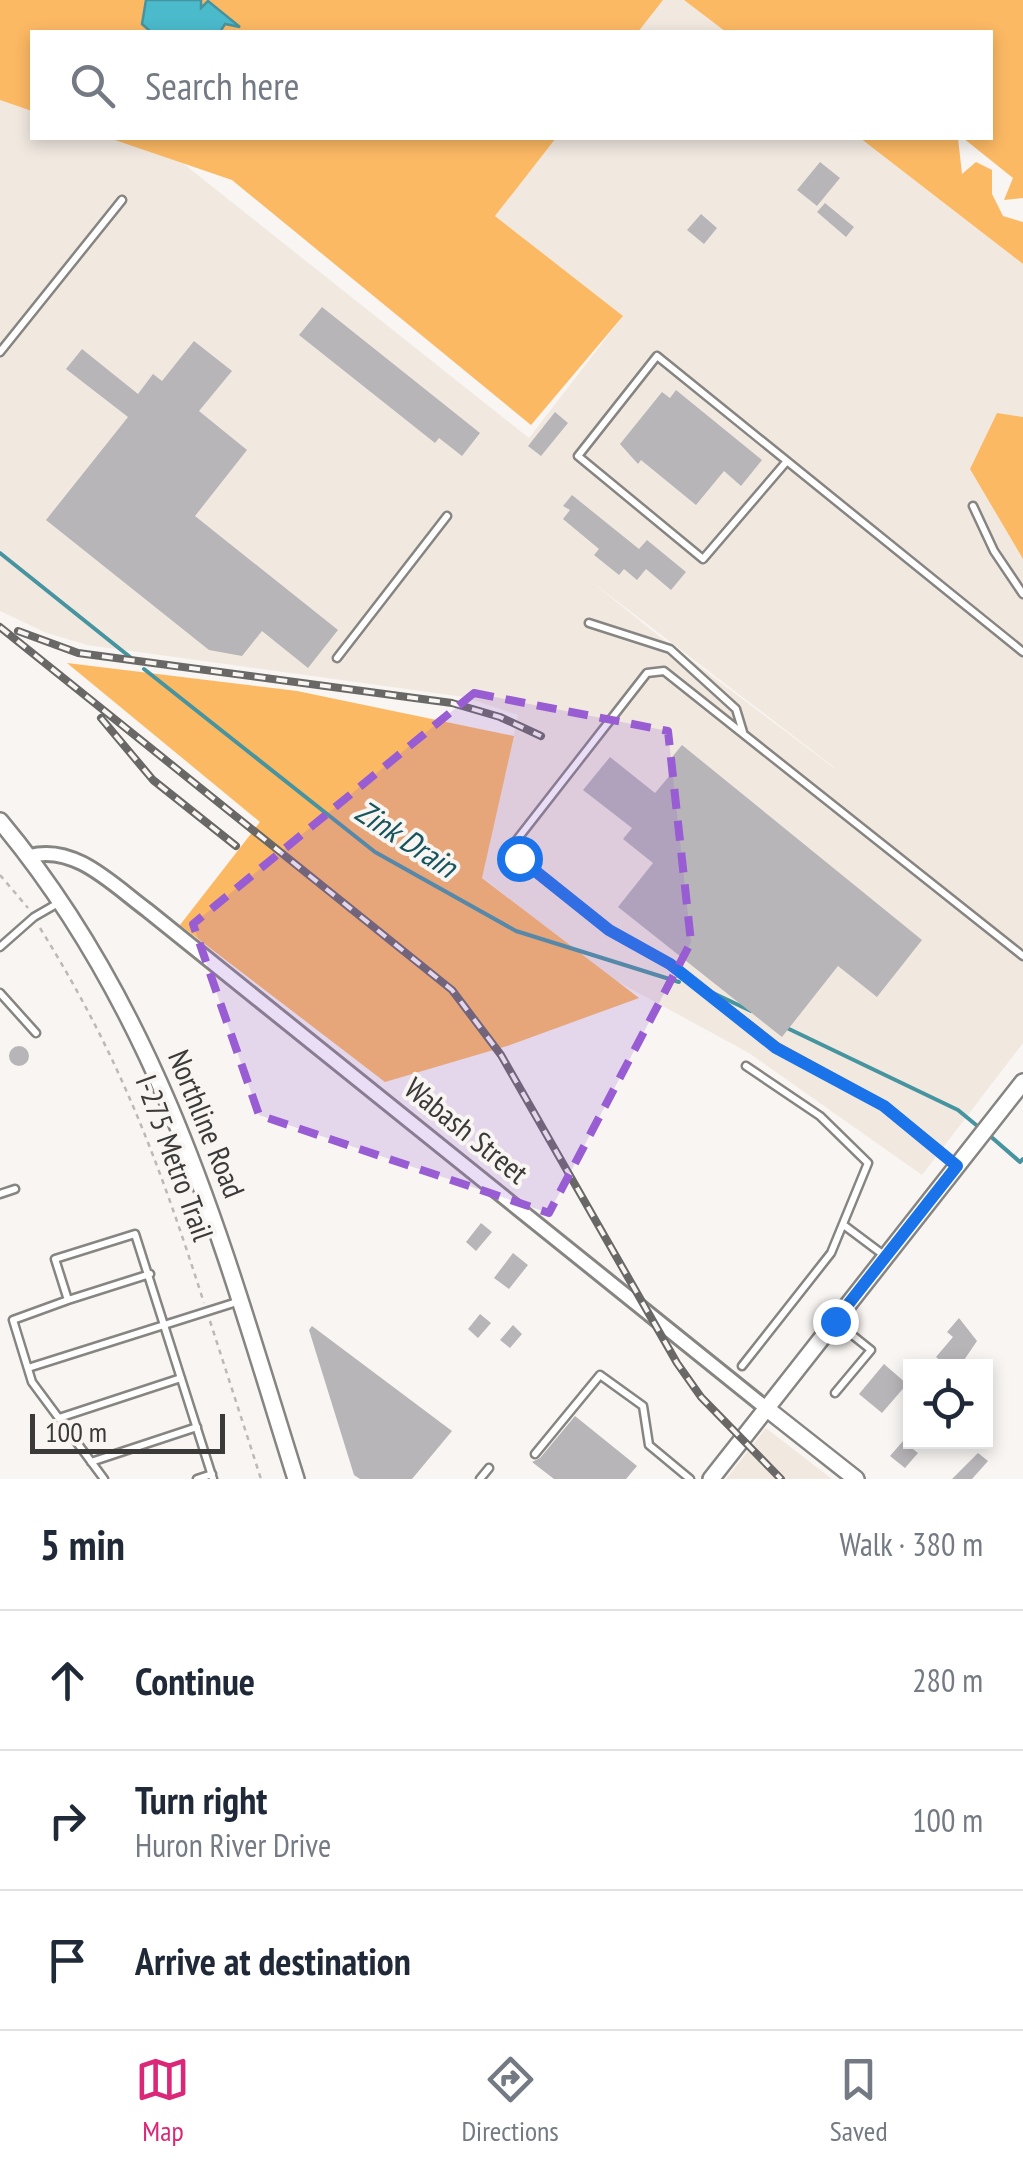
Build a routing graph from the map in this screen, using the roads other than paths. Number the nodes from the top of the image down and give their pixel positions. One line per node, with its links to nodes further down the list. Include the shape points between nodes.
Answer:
1 (122, 200): 2 (lane)
2 (0, 352)
3 (788, 461): 3 (lane, via 704,559 578,456 656,356); 8 (lane)
4 (974, 506): 6 (lane)
5 (446, 516): 9 (lane)
6 (1023, 594)
7 (589, 623): 10 (lane, via 670,649 736,709)
8 (1023, 652)
9 (337, 658)
10 (744, 734): 15 (lane); 20 (lane, via 664,671 647,673 512,846 609,930 670,964 776,1048 884,1106)
11 (0, 821): 12 (street, Northline Road)
12 (30, 856): 13 (street, Northline Road); 34 (street, Wabash Street, via 61,855 84,864 147,910)
13 (62, 902): 14 (lane); 27 (street, Northline Road, via 171,1101)
14 (0, 948)
15 (1023, 956)
16 (0, 993): 17 (lane)
17 (36, 1033)
18 (746, 1066): 23 (lane, via 820,1116 868,1163)
19 (1023, 1082): 20 (street)
20 (957, 1166): 24 (street)
21 (14, 1188): 22 (lane)
22 (0, 1194)
23 (846, 1226): 24 (lane); 30 (lane)
24 (886, 1257): 28 (street)
25 (150, 1274): 26 (lane); 26 (lane, via 135,1234 55,1259); 29 (lane)
26 (68, 1300): 31 (lane, via 14,1320)
27 (240, 1301): 29 (lane); 43 (street, Northline Road)
28 (835, 1321): 33 (lane, via 870,1350); 34 (street)
29 (165, 1326): 31 (lane); 32 (lane)
30 (742, 1366)
31 (28, 1368): 35 (lane)
32 (182, 1378): 35 (lane); 36 (lane)
33 (835, 1393)
34 (766, 1408): 46 (street); 47 (street, Wabash Street)
35 (59, 1418): 38 (lane)
36 (197, 1427): 38 (lane); 40 (lane)
37 (535, 1454): 45 (lane, via 600,1375 643,1406 649,1445)
38 (91, 1462): 41 (lane)
39 (488, 1468): 44 (lane)
40 (213, 1476): 42 (lane)
41 (104, 1479)
42 (197, 1479)
43 (296, 1479)
44 (480, 1479)
45 (690, 1479)
46 (711, 1479)
47 (856, 1479)

